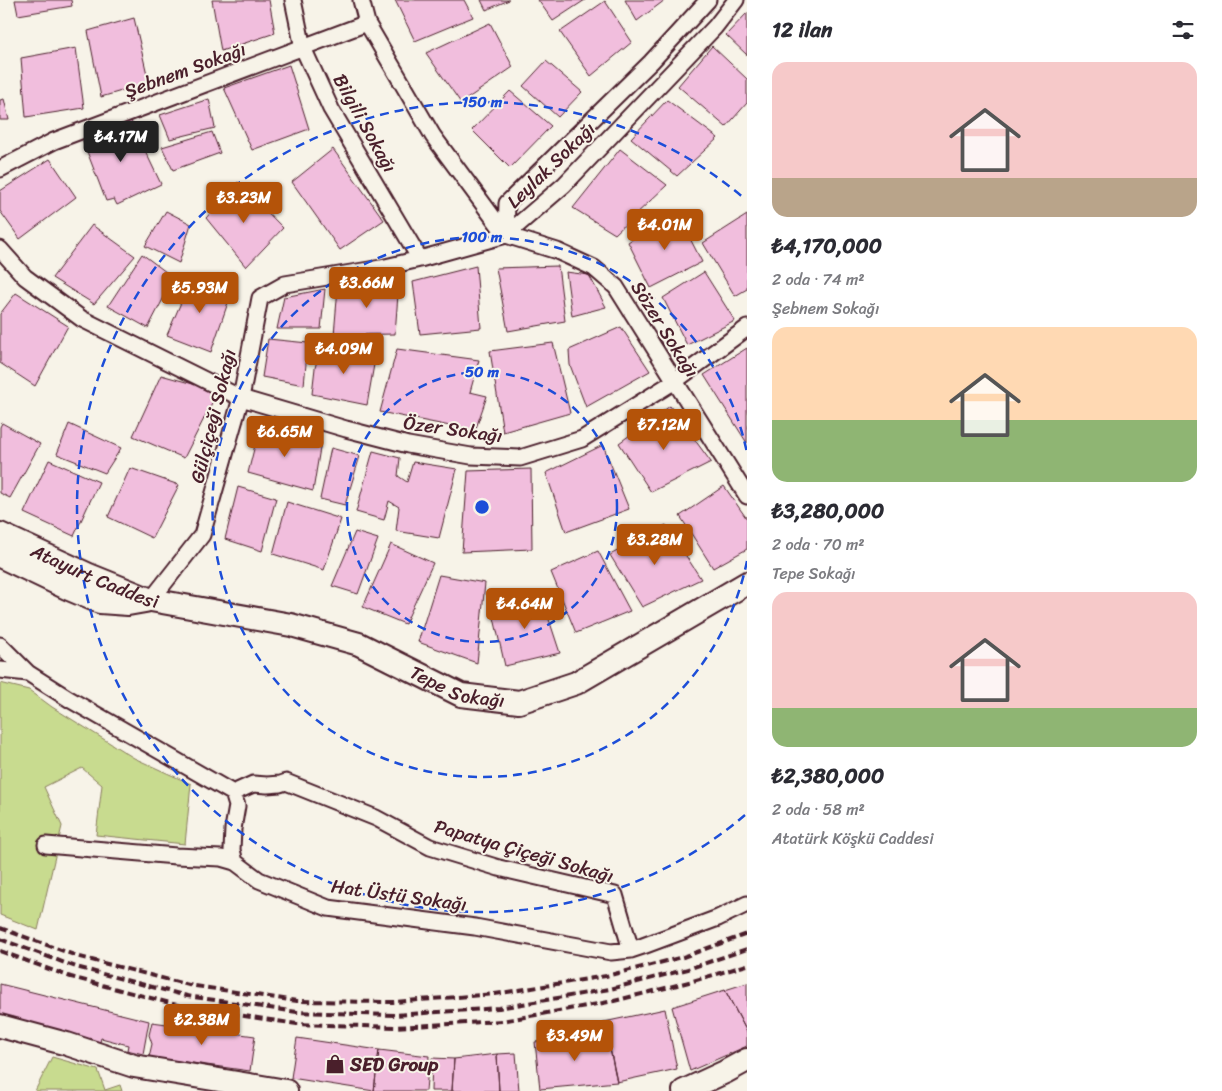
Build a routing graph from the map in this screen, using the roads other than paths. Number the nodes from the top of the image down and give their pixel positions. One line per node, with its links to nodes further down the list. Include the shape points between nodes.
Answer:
1 (293, 0): 6 (street, Bilgili Sokağı)
2 (361, 0): 5 (street)
3 (708, 0): 8 (street, Leylak Sokağı, via 651,62 507,203)
4 (736, 0): 8 (street, Leylak Sokağı, via 715,27 564,185)
5 (367, 24): 6 (street, Şebnem Sokağı); 8 (street, via 433,136)
6 (303, 48): 7 (street, Şebnem Sokağı, via 54,141); 10 (street, Bilgili Sokağı, via 331,109)
7 (0, 169)
8 (506, 235): 10 (street, Gülçiçeği Sokağı); 12 (street, Sözer Sokağı, via 557,251 594,268 609,280)
9 (0, 249): 13 (street, Özer Sokağı, via 25,277 82,319)
10 (420, 259): 13 (street, Gülçiçeği Sokağı, via 286,284 260,298)
11 (747, 328): 12 (street, Özer Sokağı)
12 (675, 381): 13 (street, Özer Sokağı, via 582,439 520,458 470,456 408,445); 14 (street, Sözer Sokağı)
13 (241, 398): 18 (street, Gülçiçeği Sokağı, via 202,535)
14 (747, 496)
15 (0, 534): 18 (main road, Atayurt Caddesi)
16 (0, 556): 18 (main road, Atayurt Caddesi, via 100,602 128,604)
17 (747, 583): 18 (main road, Tepe Sokağı, via 576,683 519,702 461,695 358,644 291,625)
18 (151, 600)
19 (0, 645): 21 (street)
20 (0, 670): 21 (street)
21 (28, 673): 22 (street)
22 (233, 793): 24 (street, via 237,806 232,850); 26 (street, Papatya Çiçeği Sokağı, via 253,784 286,782 376,818 430,848 615,895)
23 (46, 845): 24 (street, Hat Üstü Sokağı, via 221,858)
24 (235, 862): 26 (street, Hat Üstü Sokağı, via 259,880 328,908 476,927 611,952)
25 (747, 904): 26 (street, Hat Üstü Sokağı)
26 (631, 950)
27 (0, 1026): 29 (main road, via 134,1066)
28 (747, 1060): 30 (main road)
29 (286, 1091)
30 (684, 1091)

